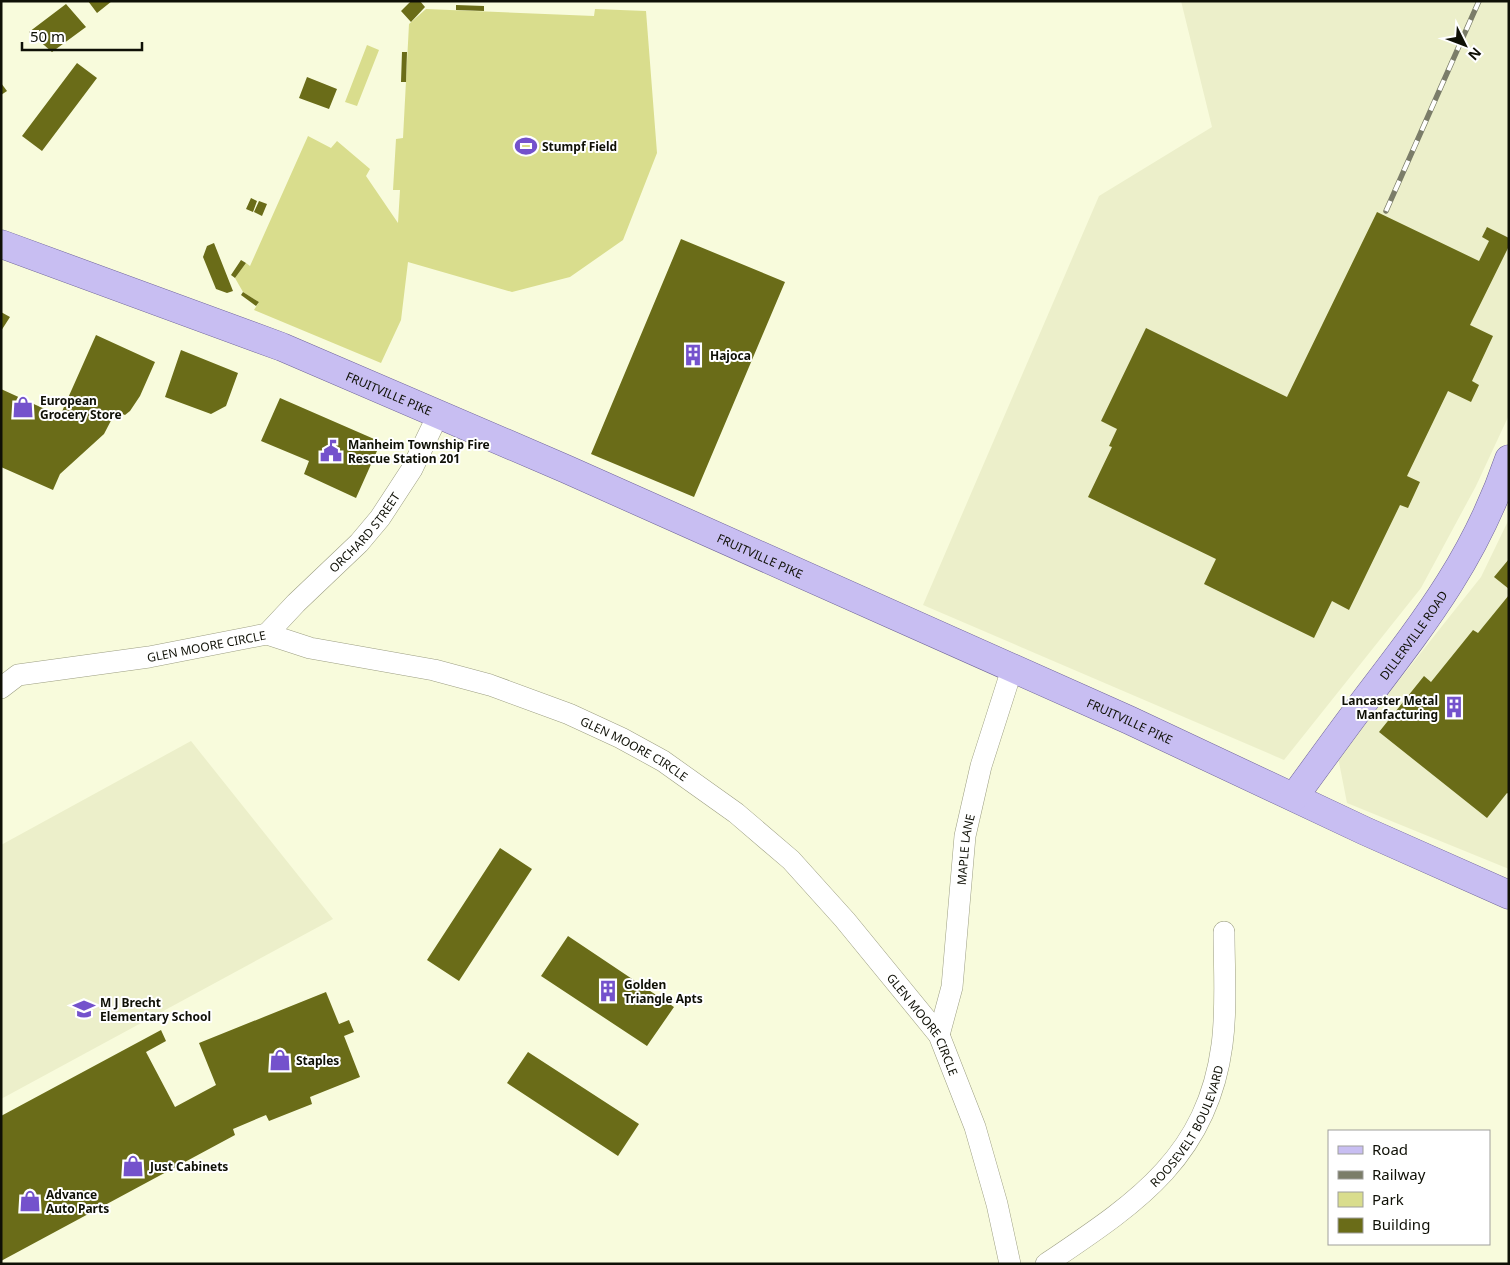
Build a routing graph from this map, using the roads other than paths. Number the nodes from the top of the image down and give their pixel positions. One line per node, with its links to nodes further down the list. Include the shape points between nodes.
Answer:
1 (1, 244): 2 (main road, FRUITVILLE PIKE, via 275,344)
2 (438, 415): 4 (street, ORCHARD STREET, via 412,469 380,518); 5 (main road, FRUITVILLE PIKE)
3 (1509, 459): 8 (main road, DILLERVILLE ROAD, via 1492,505 1445,593)
4 (268, 634): 6 (street, GLEN MOORE CIRCLE, via 149,657); 11 (street, GLEN MOORE CIRCLE, via 310,648 434,670 490,685 569,714 663,761 736,813 790,860 845,920)
5 (1012, 669): 8 (main road, FRUITVILLE PIKE); 11 (street, MAPLE LANE, via 982,766 966,836 952,988)
6 (9, 670): 7 (street, GLEN MOORE CIRCLE)
7 (1, 688)
8 (1294, 797): 9 (main road, FRUITVILLE PIKE)
9 (1509, 895)
10 (1224, 932): 13 (street, ROOSEVELT BOULEVARD, via 1222,1044 1216,1075 1193,1133 1165,1172 1138,1199)
11 (939, 1035): 12 (street, GLEN MOORE CIRCLE, via 975,1128)
12 (1010, 1264)
13 (1046, 1264)

